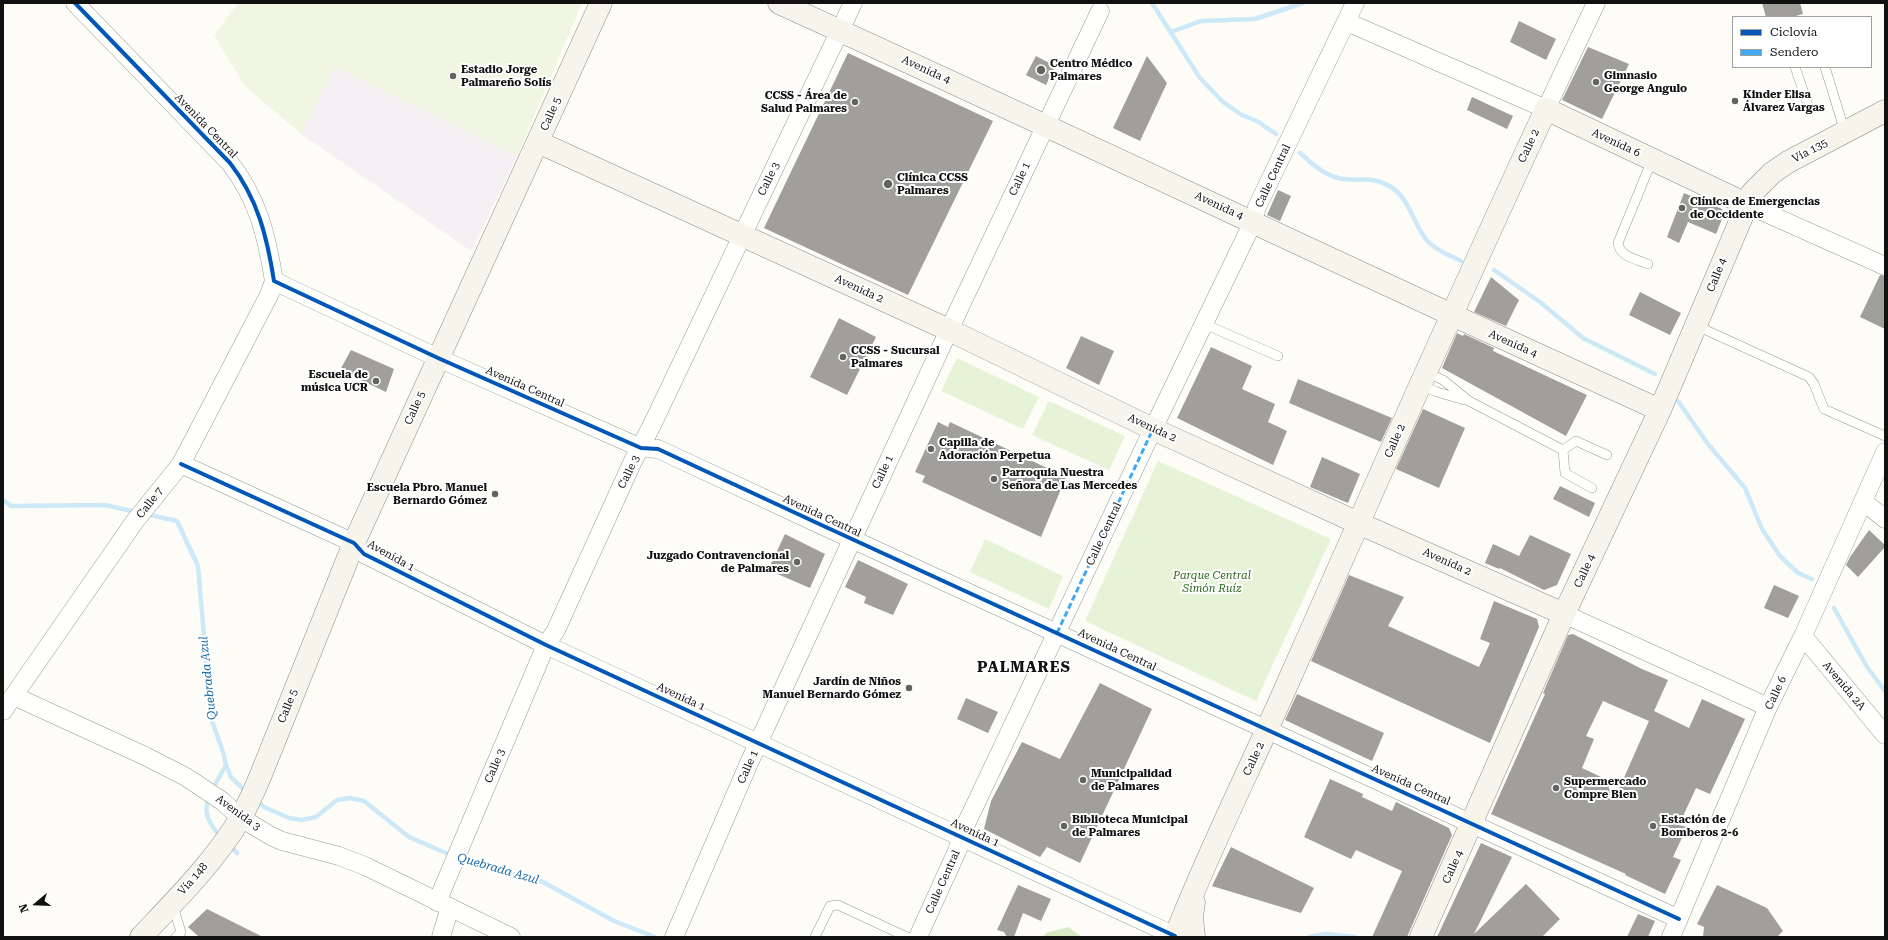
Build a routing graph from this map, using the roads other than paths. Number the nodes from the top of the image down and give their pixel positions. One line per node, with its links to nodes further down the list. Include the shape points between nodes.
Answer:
1 (75, 3): 24 (street, Avenida Central, via 230,163 244,181 254,201 269,245)
2 (601, 3): 17 (main road, Calle 5)
3 (779, 3): 9 (main road, Avenida 4)
4 (853, 3): 9 (street, Calle 3)
5 (1355, 3): 8 (street, Calle Central)
6 (1596, 3): 13 (street, Calle 2)
7 (1100, 11): 15 (street, Calle 1)
8 (1347, 22): 13 (street, Avenida 6); 20 (street, Calle Central, via 1257,207)
9 (840, 30): 15 (main road, Avenida 4); 21 (street, Calle 3)
10 (1795, 68): 12 (lane)
11 (1824, 68): 16 (lane)
12 (1808, 105)
13 (1546, 110): 18 (main road, Avenida 6); 25 (main road, Calle 2)
14 (1885, 111): 16 (main road, Vía 135)
15 (1046, 125): 20 (main road, Avenida 4); 28 (street, Calle 1)
16 (1845, 132): 19 (main road, Vía 135, via 1772,172 1752,193)
17 (538, 142): 21 (main road, Avenida 2); 30 (main road, Calle 5)
18 (1652, 160): 19 (main road, Avenida 6); 22 (lane, via 1618,243 1622,253)
19 (1746, 204): 23 (street, Avenida 6); 27 (main road, Calle 4)
20 (1253, 222): 25 (main road, Avenida 4); 26 (street, Calle Central)
21 (743, 236): 28 (main road, Avenida 2); 36 (street, Calle 3)
22 (1648, 264)
23 (1885, 266)
24 (274, 281): 30 (street, Avenida Central); 40 (street, Calle 7)
25 (1450, 316): 31 (main road, Calle 2); 33 (main road, Avenida 4)
26 (1204, 324): 29 (lane); 34 (street, Calle Central)
27 (1697, 326): 33 (main road, Calle 4); 35 (lane, via 1809,377 1824,409)
28 (948, 330): 34 (main road, Avenida 2); 45 (street, Calle 1)
29 (1278, 356)
30 (438, 358): 36 (street, Avenida Central); 46 (main road, Calle 5)
31 (1423, 379): 32 (lane, via 1437,392); 32 (lane, via 1443,380); 44 (main road, Calle 2)
32 (1469, 401): 37 (lane)
33 (1660, 410): 47 (main road, Calle 4)
34 (1153, 429): 44 (main road, Avenida 2); 48 (street, Calle Central)
35 (1885, 436)
36 (641, 448): 45 (street, Avenida Central, via 658,449); 50 (street, Calle 3, via 556,630)
37 (1563, 450): 39 (lane, via 1576,441); 41 (lane, via 1565,473)
38 (1885, 452): 42 (street, Calle 6)
39 (1607, 455)
40 (181, 464): 46 (street, Avenida 1); 51 (street, Calle 7, via 147,504)
41 (1592, 488)
42 (1864, 502): 43 (street); 49 (street, Calle 6)
43 (1885, 520)
44 (1358, 523): 47 (main road, Avenida 2); 54 (main road, Calle 2)
45 (852, 540): 48 (street, Avenida Central); 56 (street, Calle 1)
46 (354, 543): 50 (street, Avenida 1, via 364,554); 57 (main road, Calle 5, via 260,777)
47 (1564, 614): 52 (street, Avenida 2); 58 (main road, Calle 4)
48 (1058, 633): 54 (street, Avenida Central); 59 (street, Calle Central)
49 (1803, 636): 52 (street, Calle 6); 55 (street, Avenida 2A)
50 (546, 645): 56 (street, Avenida 1); 61 (street, Calle 3, via 450,872)
51 (14, 696): 53 (street, Calle 7); 57 (street, Avenida 3, via 145,756 200,785)
52 (1768, 707): 62 (street, Calle 6)
53 (3, 711)
54 (1267, 729): 58 (street, Avenida Central); 71 (main road, Calle 2, via 1198,881)
55 (1885, 735)
56 (758, 743): 59 (street, Avenida 1); 63 (street, Calle 1)
57 (241, 817): 60 (main road, Vía 148, via 218,850); 61 (street, Avenida 3, via 282,841 339,856 365,866)
58 (1472, 822): 62 (street, Avenida Central); 72 (main road, Calle 4)
59 (961, 836): 70 (street, Calle Central, via 957,851); 71 (street, Avenida 1)
60 (173, 903): 64 (main road, Vía 148); 65 (lane, via 181,932)
61 (443, 904): 66 (street, Calle 3); 67 (street, Avenida 3)
62 (1679, 919): 73 (street, Calle 6)
63 (676, 932)
64 (141, 937)
65 (176, 937)
66 (441, 937)
67 (511, 937)
68 (815, 937): 69 (lane, via 833,904)
69 (907, 937)
70 (918, 937)
71 (1181, 937)
72 (1421, 937)
73 (1671, 937)

